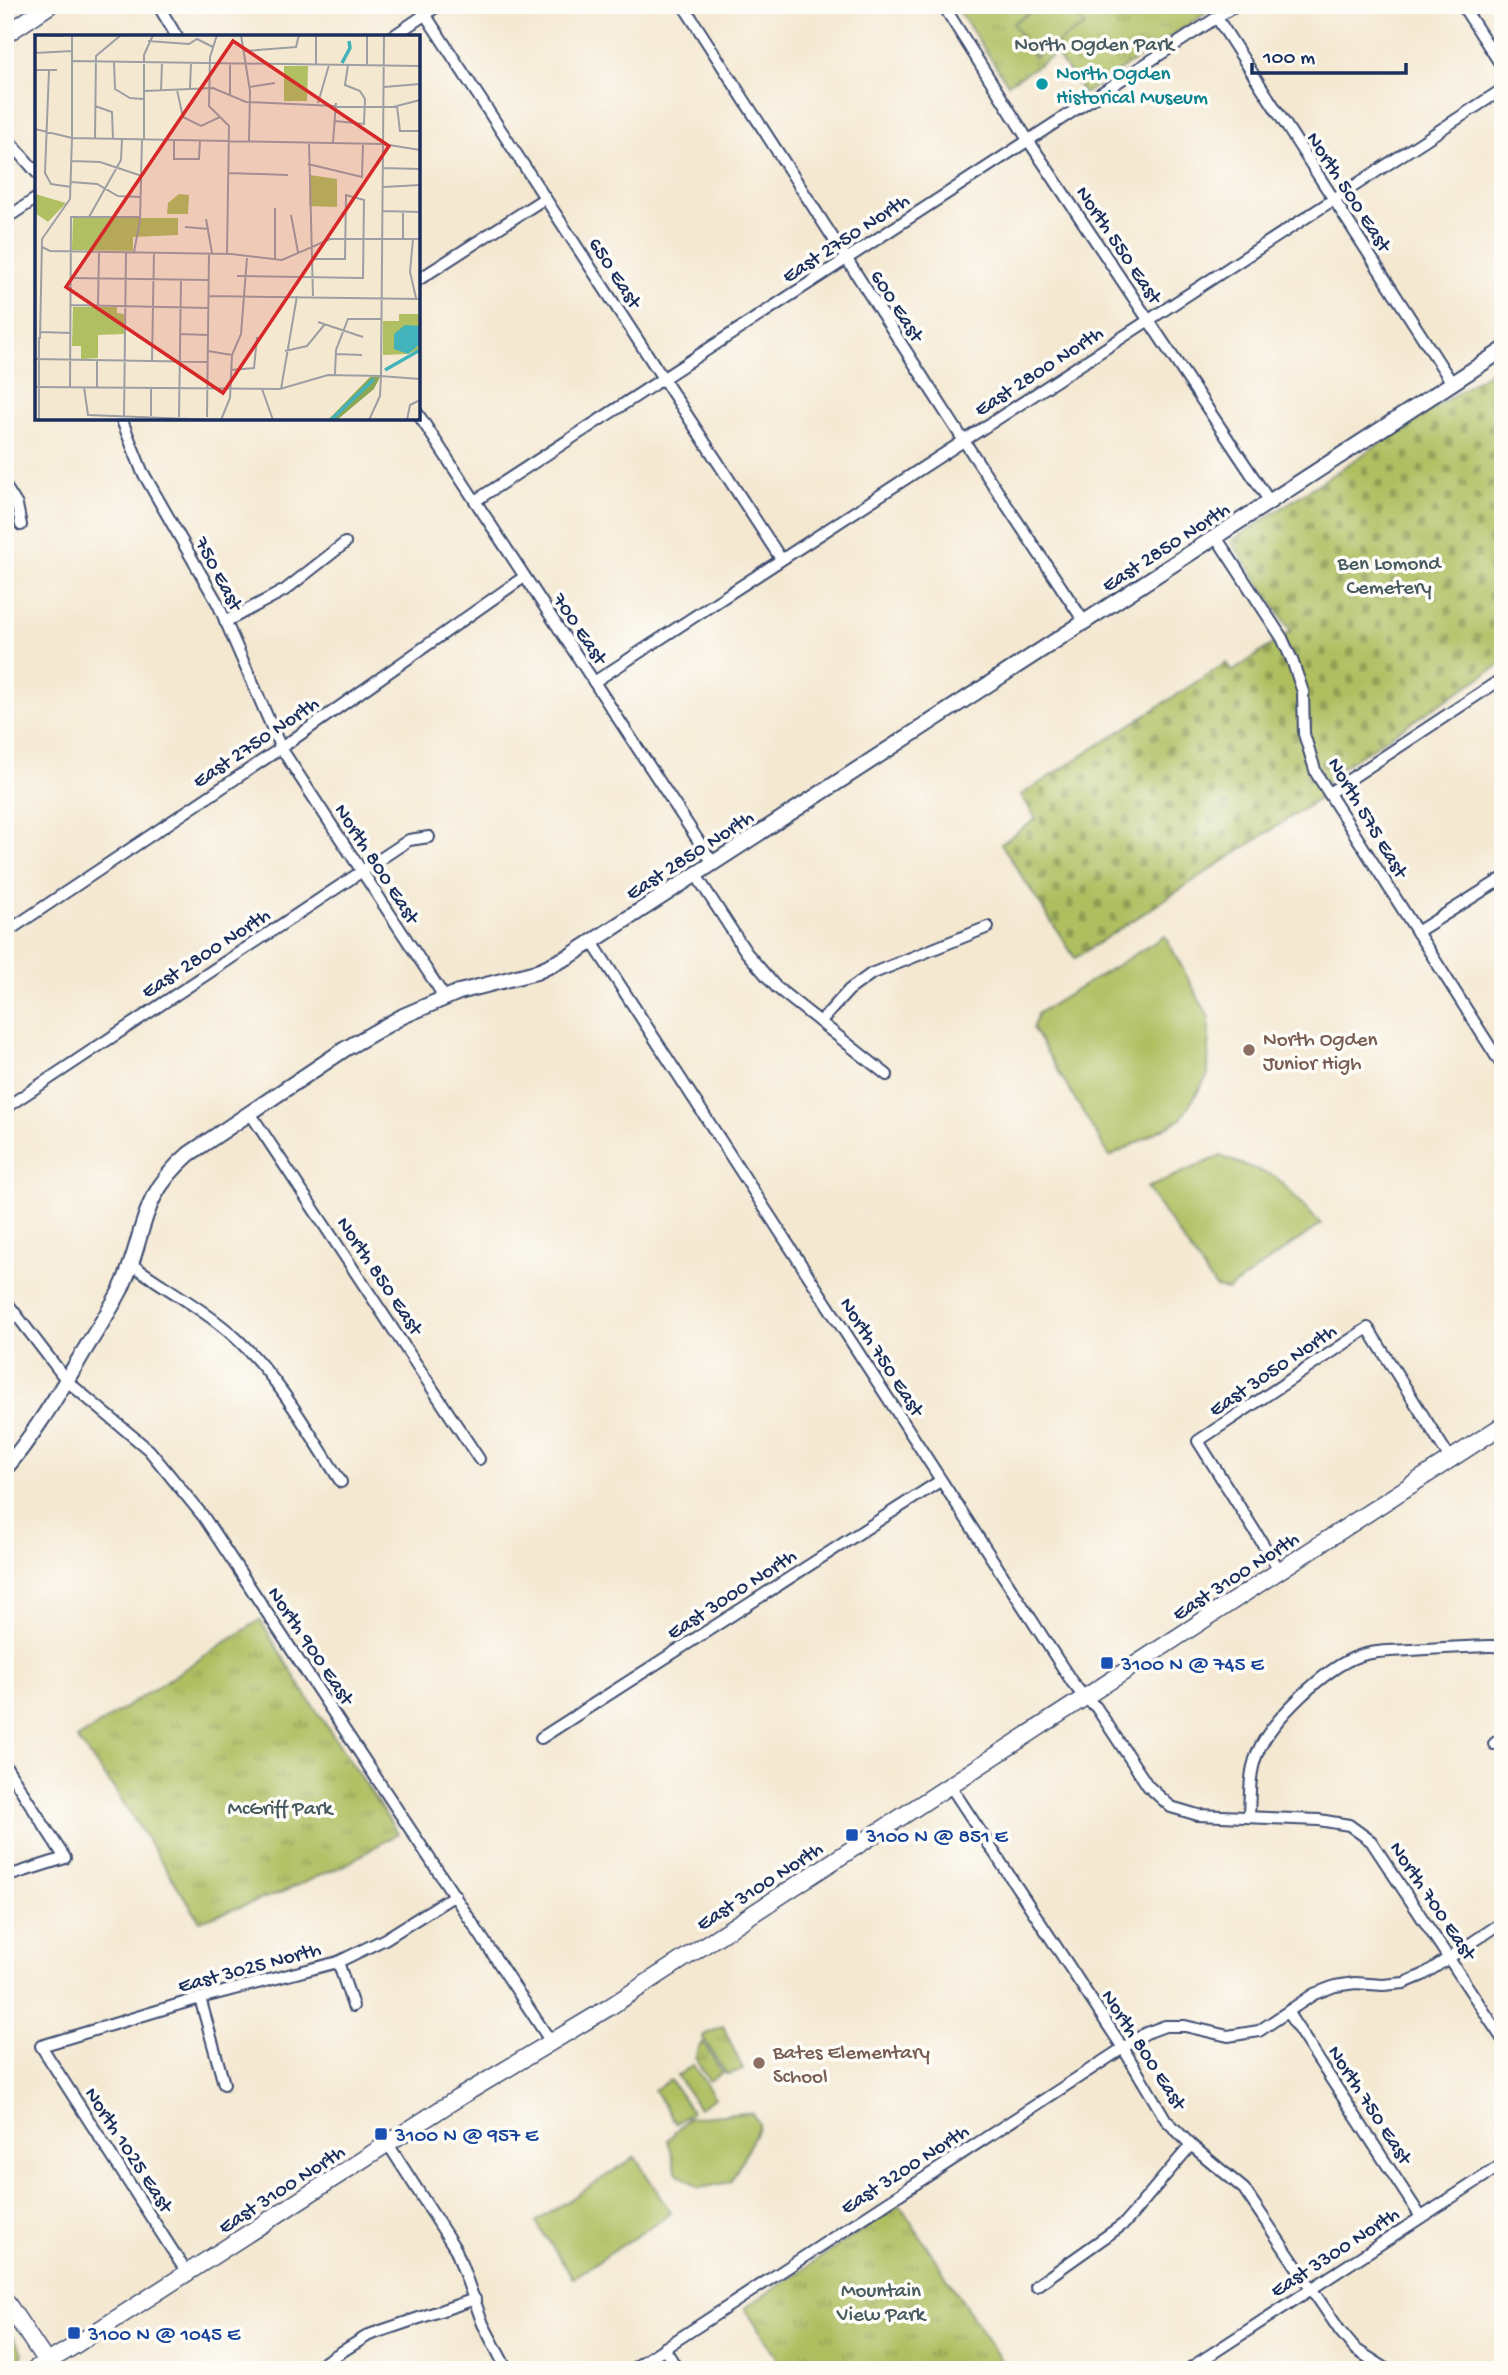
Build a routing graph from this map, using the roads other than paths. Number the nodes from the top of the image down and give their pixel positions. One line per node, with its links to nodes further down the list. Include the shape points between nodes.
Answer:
1 (50, 5): 10 (main road)
2 (158, 5): 11 (street)
3 (439, 5): 8 (street)
4 (683, 5): 22 (street, 600 East)
5 (943, 5): 16 (street, North 550 East)
6 (1236, 5): 9 (street, East 2750 North)
7 (1462, 5): 13 (street)
8 (423, 10): 12 (street); 18 (street, 650 East)
9 (1217, 18): 16 (street, East 2750 North); 20 (street, North 500 East)
10 (5, 35)
11 (176, 35)
12 (394, 35)
13 (1503, 68)
14 (1503, 89): 20 (street, East 2800 North)
15 (5, 136): 17 (street)
16 (1028, 140): 22 (street, East 2750 North); 24 (street, North 550 East)
17 (35, 171)
18 (545, 198): 23 (street); 26 (street, 650 East)
19 (35, 199): 21 (street)
20 (1333, 200): 24 (street, East 2800 North); 27 (street, North 500 East)
21 (5, 219)
22 (846, 259): 26 (street, East 2750 North); 30 (street, 600 East)
23 (420, 279)
24 (1148, 321): 30 (street, East 2800 North); 33 (street, North 550 East)
25 (1503, 350): 27 (street, East 2850 North)
26 (662, 378): 32 (street, East 2750 North); 37 (street, 650 East)
27 (1452, 383): 33 (street, East 2850 North)
28 (420, 417): 32 (street, 700 East)
29 (124, 420): 39 (street, 750 East, via 142,471)
30 (964, 441): 37 (street, East 2800 North); 40 (street, 600 East)
31 (5, 486): 34 (street, via 17,505)
32 (475, 501): 38 (street, 700 East)
33 (1270, 502): 35 (street, East 2850 North)
34 (21, 525)
35 (1216, 537): 40 (street, East 2850 North); 44 (street, North 575 East, via 1292,660 1303,692 1304,734 1316,773)
36 (345, 543): 39 (street, via 285,590)
37 (781, 559): 42 (street, East 2800 North)
38 (524, 577): 42 (street, 700 East); 43 (street, East 2750 North)
39 (225, 622): 43 (street, 750 East)
40 (1084, 623): 46 (street, East 2850 North)
41 (1503, 678): 44 (street)
42 (594, 682): 46 (street, 700 East)
43 (281, 748): 47 (street, North 800 East); 52 (street, East 2750 North)
44 (1329, 793): 51 (street, North 575 East)
45 (429, 837): 47 (street, East 2800 North, via 409,840)
46 (713, 863): 48 (street, East 2850 North)
47 (361, 872): 54 (street, North 800 East); 58 (street, East 2800 North)
48 (696, 875): 53 (street, East 2850 North); 55 (street, via 746,953 776,988)
49 (1503, 878): 51 (street)
50 (988, 927): 55 (street, via 871,974)
51 (1417, 932): 56 (street, North 575 East)
52 (5, 933)
53 (592, 942): 54 (street, East 2850 North, via 548,968); 67 (street, North 750 East)
54 (445, 998): 59 (street, East 2850 North, via 368,1035)
55 (820, 1022): 57 (street)
56 (1503, 1067)
57 (887, 1075)
58 (5, 1108)
59 (250, 1113): 60 (street, East 2850 North, via 167,1174 145,1212); 64 (street, North 850 East)
60 (131, 1264): 62 (street, East 2850 North, via 112,1307); 68 (street, via 201,1309 238,1340 278,1386)
61 (5, 1300): 62 (street, North 900 East)
62 (67, 1381): 66 (street, East 2850 North); 78 (street, North 900 East, via 149,1450 203,1516)
63 (1503, 1425): 65 (main road, East 3100 North)
64 (479, 1459)
65 (1451, 1460): 69 (main road, East 3100 North); 69 (street, East 3050 North, via 1368,1328 1198,1441)
66 (5, 1469)
67 (940, 1481): 71 (street, North 750 East); 72 (street, East 3000 North)
68 (341, 1482)
69 (1280, 1571): 71 (main road, East 3100 North)
70 (1498, 1647): 76 (street, via 1378,1651 1333,1670 1313,1685 1264,1739 1252,1769)
71 (1084, 1698): 74 (street, North 750 East, via 1096,1707); 75 (main road, East 3100 North)
72 (541, 1738)
73 (5, 1765): 77 (street, via 65,1858)
74 (1147, 1786): 76 (street, North 700 East, via 1160,1800 1184,1812)
75 (951, 1787): 86 (main road, East 3100 North); 88 (street, North 800 East)
76 (1249, 1817): 80 (street, North 700 East, via 1349,1825 1371,1841)
77 (5, 1877)
78 (454, 1895): 81 (street, East 3025 North); 86 (street, North 900 East)
79 (1503, 1922): 80 (street, East 3200 North)
80 (1449, 1957): 84 (street, East 3200 North, via 1405,1983 1335,1986 1314,1994); 85 (street, North 700 East)
81 (338, 1962): 82 (street, East 3025 North); 83 (street)
82 (200, 1998): 87 (street, East 3025 North); 89 (street)
83 (354, 2006)
84 (1288, 2013): 88 (street, East 3200 North, via 1250,2034 1228,2036 1165,2026); 93 (street, North 750 East)
85 (1503, 2040)
86 (551, 2042): 90 (main road, East 3100 North)
87 (41, 2046): 94 (street, North 1025 East)
88 (1123, 2048): 91 (street, North 800 East, via 1166,2120); 100 (street, East 3200 North)
89 (224, 2084)
90 (388, 2144): 94 (main road, East 3100 North); 97 (street, via 448,2235)
91 (1191, 2145): 95 (street, via 1125,2223); 96 (street, North 800 East, via 1244,2189)
92 (1503, 2164): 93 (street, East 3300 North)
93 (1422, 2217): 96 (street, East 3300 North)
94 (187, 2273): 101 (main road, East 3100 North)
95 (1036, 2286)
96 (1312, 2288): 102 (street, North 800 East, via 1355,2349); 107 (street, East 3300 North)
97 (475, 2299): 103 (street, via 369,2335); 104 (street)
98 (5, 2300): 99 (main road)
99 (10, 2320): 101 (main road)
100 (664, 2348): 105 (street, East 3200 North); 106 (street)
101 (44, 2367)
102 (1383, 2368)
103 (312, 2370)
104 (507, 2370)
105 (631, 2370)
106 (678, 2370)
107 (1187, 2370)

